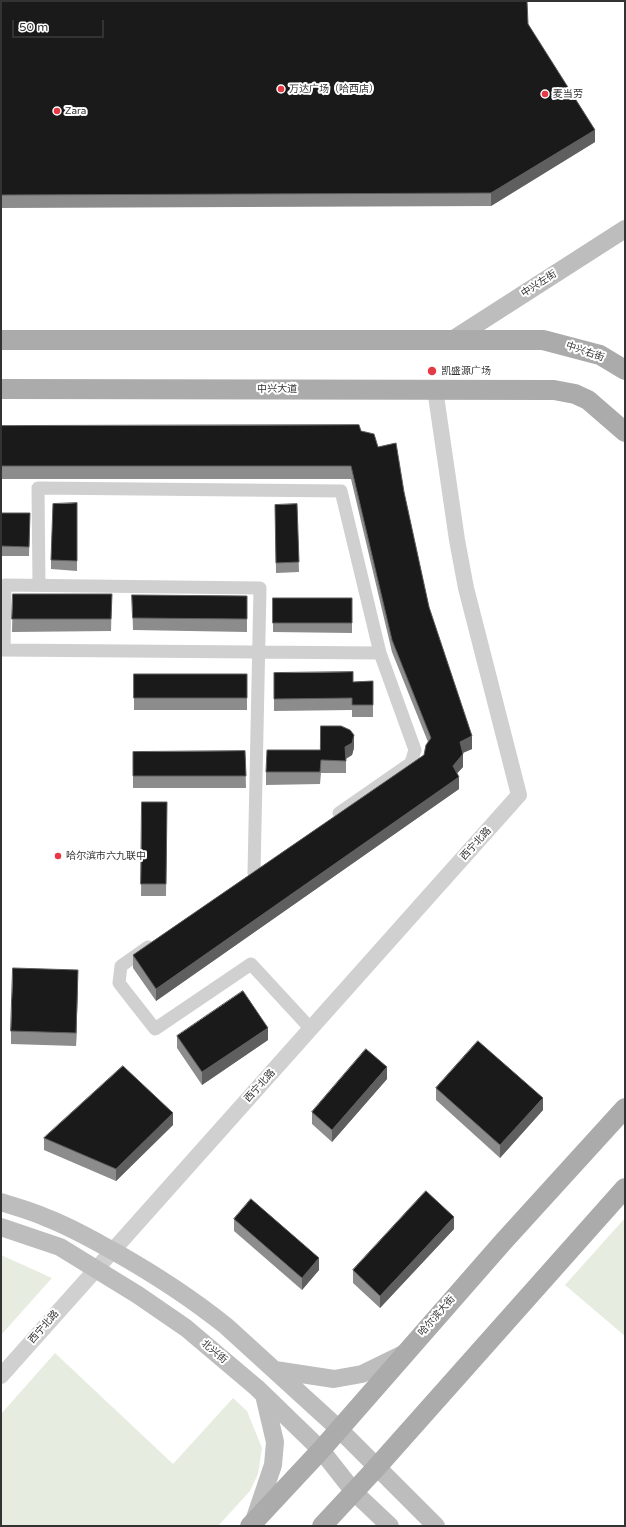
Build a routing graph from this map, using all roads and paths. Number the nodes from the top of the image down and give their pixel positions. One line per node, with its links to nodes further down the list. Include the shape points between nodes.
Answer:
1 (625, 229): 3 (main road, 中兴左街)
2 (1, 340): 3 (main road)
3 (452, 340): 4 (main road, 中兴右街, via 543,340 600,355)
4 (625, 370)
5 (435, 389): 6 (main road, 中兴大道); 7 (main road, 中兴大道, via 554,390 575,394 588,400); 17 (street, 西宁北路, via 466,588 520,795)
6 (1, 390)
7 (625, 432)
8 (39, 586): 9 (street, via 5,585); 10 (street, via 260,588); 11 (street, via 38,488 341,491)
9 (2, 650): 10 (street)
10 (259, 652): 11 (street); 14 (street)
11 (380, 653): 12 (street, via 415,750 411,763)
12 (326, 822)
13 (267, 864): 14 (street)
14 (254, 873): 15 (street)
15 (241, 882)
16 (159, 939): 17 (street, via 121,966 119,983 155,1029 251,964)
17 (311, 1029): 22 (street, 西宁北路)
18 (625, 1108): 24 (main road, 哈尔滨大街)
19 (625, 1188): 30 (main road)
20 (1, 1202): 22 (main road, via 46,1217)
21 (1, 1227): 23 (main road, 北兴街, via 60,1247)
22 (112, 1251): 23 (street, 西宁北路); 25 (main road, via 210,1313)
23 (96, 1269): 26 (street, 西宁北路); 27 (main road, 北兴街, via 186,1328)
24 (405, 1353): 25 (main road, via 362,1374 334,1379); 28 (main road, 哈尔滨大街)
25 (275, 1370): 28 (main road)
26 (1, 1376)
27 (263, 1395): 29 (main road, 北兴街); 32 (main road, via 275,1442 273,1465)
28 (339, 1429): 29 (main road, 哈尔滨大街); 30 (main road)
29 (321, 1450): 31 (main road, 北兴街); 32 (main road, 哈尔滨大街)
30 (376, 1468): 31 (main road); 35 (main road)
31 (354, 1492): 33 (main road); 34 (main road, 北兴街)
32 (252, 1524)
33 (322, 1526)
34 (390, 1526)
35 (436, 1526)

